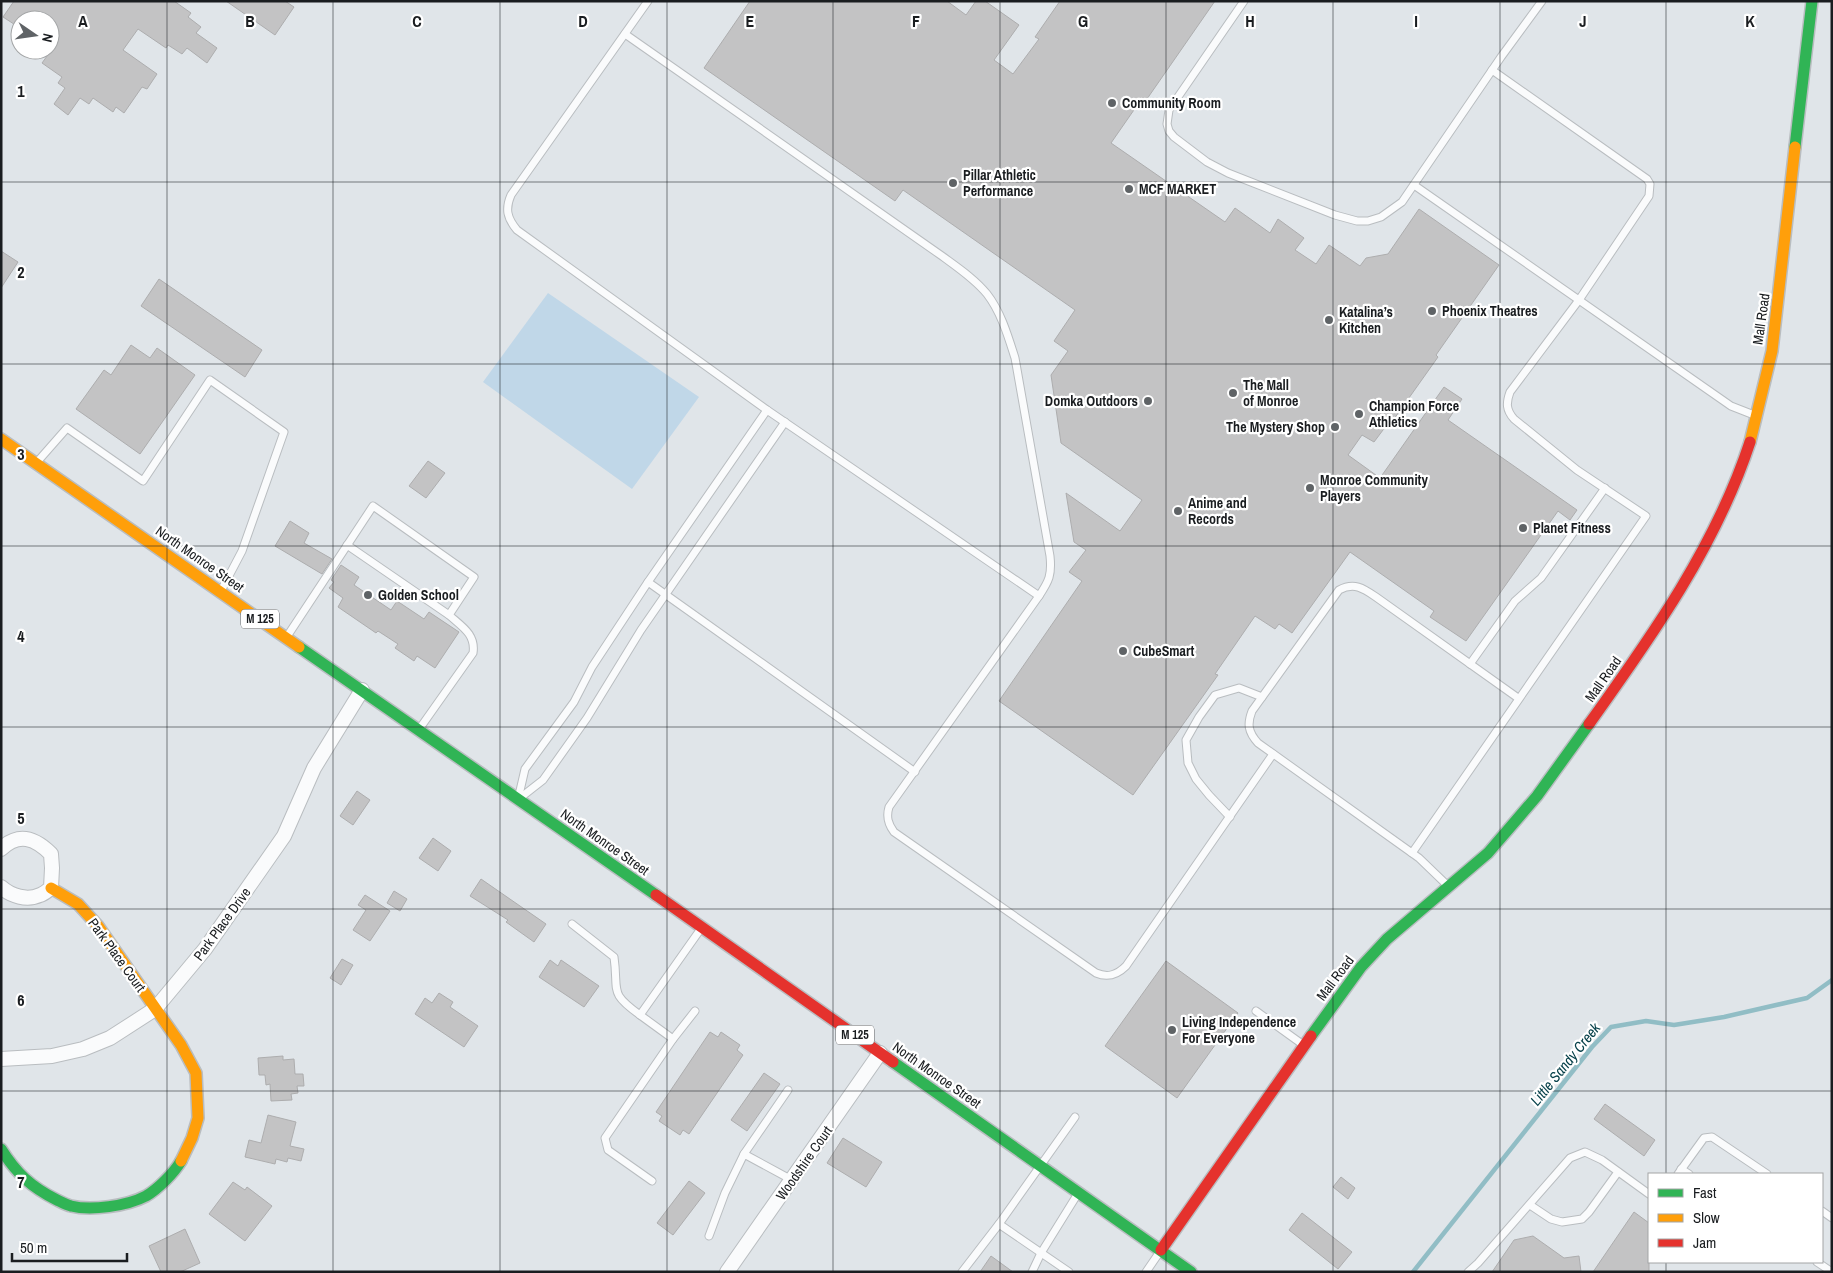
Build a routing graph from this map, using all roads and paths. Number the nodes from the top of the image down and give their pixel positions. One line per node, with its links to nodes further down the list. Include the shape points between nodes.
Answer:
1 (648, 1): 5 (lane)
2 (1244, 1): 7 (lane, via 1169,110 1168,124 1174,137 1217,168 1346,219 1368,221 1381,217 1398,206)
3 (1542, 1): 6 (lane)
4 (1812, 1): 10 (street, Mall Road, via 1772,351)
5 (625, 34): 9 (lane, via 511,195 507,204 510,221 517,230); 19 (lane, via 942,256 987,294 1002,320 1014,358 1050,556 1049,581)
6 (1492, 70): 7 (lane); 8 (lane, via 1650,184 1649,196)
7 (1414, 185): 8 (lane)
8 (1579, 300): 10 (lane, via 1731,406); 14 (lane, via 1510,392 1507,408 1514,419)
9 (767, 410): 11 (lane); 16 (lane)
10 (1757, 416): 34 (street, Mall Road, via 1719,519 1694,568 1657,626 1526,810 1488,853)
11 (785, 422): 18 (lane); 19 (lane)
12 (1, 439): 13 (street, North Monroe Street / M 125)
13 (36, 463): 17 (street, North Monroe Street / M 125); 17 (lane, via 67,428 143,481 210,380 284,432 242,551)
14 (1604, 488): 22 (lane, via 1541,578 1515,601); 25 (lane, via 1646,516)
15 (347, 545): 20 (lane); 20 (lane, via 373,506 474,577); 21 (lane)
16 (648, 582): 18 (lane); 29 (lane, via 592,667 574,702 525,769)
17 (220, 591): 21 (street, North Monroe Street / M 125)
18 (665, 595): 28 (lane); 29 (lane, via 587,718 542,780)
19 (1039, 596): 28 (lane)
20 (449, 615): 26 (lane, via 471,634 473,653)
21 (287, 638): 23 (street, North Monroe Street / M 125)
22 (1470, 664): 24 (lane, via 1376,597 1353,585 1339,590); 25 (lane)
23 (362, 690): 26 (street, North Monroe Street / M 125); 38 (street, Park Place Drive, via 314,768 284,836 206,949)
24 (1262, 697): 27 (lane, via 1252,711 1248,728 1251,735); 30 (lane, via 1239,688 1215,695 1186,740 1188,763 1196,779)
25 (1518, 698): 32 (lane)
26 (419, 730): 29 (street, North Monroe Street / M 125)
27 (1273, 754): 30 (lane); 32 (lane)
28 (915, 772): 30 (lane, via 889,807 889,826 894,832 1102,976 1114,975 1126,966)
29 (518, 800): 37 (street, North Monroe Street / M 125)
30 (1230, 817)
31 (1, 849): 35 (street, via 8,842 24,838 39,843 51,854)
32 (1412, 853): 34 (lane)
33 (1, 887): 35 (street, via 9,894 24,897 40,896)
34 (1448, 887): 43 (street, Mall Road, via 1386,939 1361,967)
35 (51, 888): 38 (street, Park Place Court, via 78,904 98,926)
36 (572, 924): 41 (lane, via 614,957 616,991 622,1002)
37 (702, 927): 41 (lane); 44 (street, North Monroe Street / M 125)
38 (156, 1009): 45 (street, Park Place Drive, via 110,1038 83,1049 52,1056); 48 (street, Park Place Court, via 196,1073 198,1094 198,1118 192,1138 180,1164 164,1182 146,1196 122,1204 95,1208 70,1206 37,1190 11,1166)
39 (695, 1011): 42 (lane)
40 (1256, 1011): 43 (lane)
41 (640, 1014): 42 (lane)
42 (673, 1039): 55 (lane, via 605,1138 608,1150)
43 (1304, 1046): 61 (street, Mall Road)
44 (880, 1053): 50 (street, North Monroe Street / M 125); 54 (street, Woodshire Court)
45 (1, 1059)
46 (788, 1090): 49 (lane)
47 (1075, 1117): 50 (lane)
48 (1, 1149)
49 (744, 1154): 54 (lane); 60 (lane)
50 (1041, 1166): 56 (street, North Monroe Street / M 125); 59 (lane)
51 (1618, 1172): 57 (lane); 58 (lane, via 1582,1219 1562,1222 1551,1219); 58 (lane, via 1585,1152 1570,1158)
52 (1680, 1172): 53 (lane, via 1704,1138 1712,1137)
53 (1763, 1173)
54 (792, 1180): 64 (street, Woodshire Court)
55 (652, 1181)
56 (1078, 1193): 61 (street, North Monroe Street / M 125); 62 (lane)
57 (1648, 1193)
58 (1530, 1205): 70 (lane)
59 (998, 1224): 62 (lane); 65 (lane)
60 (709, 1236)
61 (1161, 1250): 68 (lane); 69 (street, North Monroe Street / M 125)
62 (1041, 1253): 66 (lane); 67 (lane)
63 (1818, 1263): 71 (lane)
64 (727, 1272)
65 (962, 1272)
66 (1032, 1272)
67 (1069, 1272)
68 (1146, 1272)
69 (1191, 1272)
70 (1468, 1272)
71 (1832, 1272)

